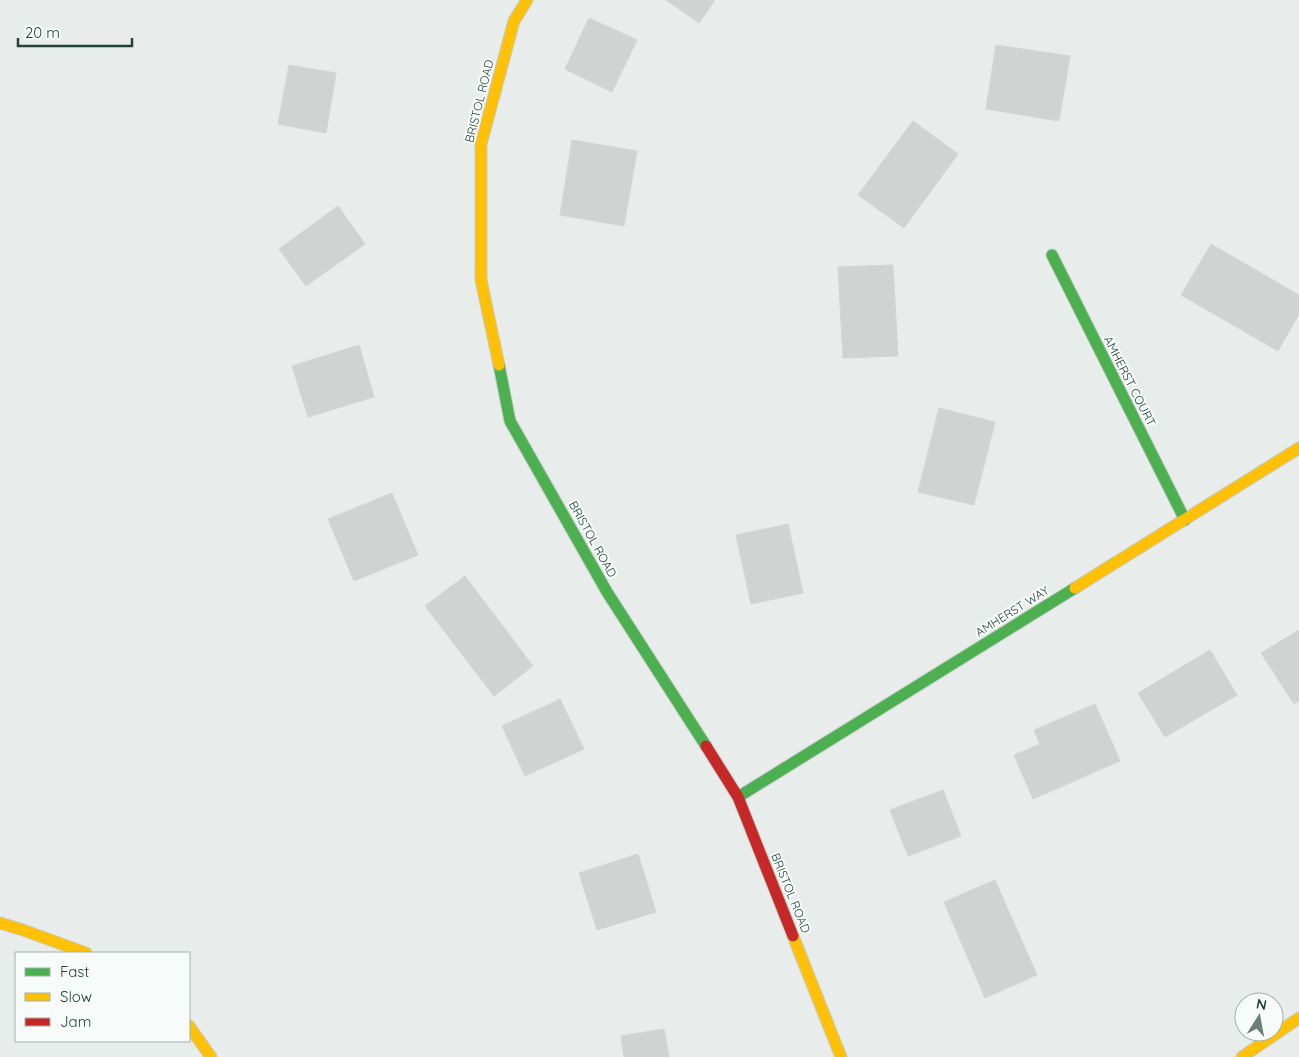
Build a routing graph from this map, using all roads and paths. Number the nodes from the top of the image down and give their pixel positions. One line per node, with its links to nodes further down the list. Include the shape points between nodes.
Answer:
1 (527, 0): 5 (street, BRISTOL ROAD, via 514,21 481,144 481,280 510,421 607,592)
2 (1052, 255): 4 (street, AMHERST COURT)
3 (1299, 448): 4 (street, AMHERST WAY)
4 (1185, 520): 5 (street, AMHERST WAY)
5 (738, 797): 11 (street, BRISTOL ROAD)
6 (0, 923): 7 (street)
7 (83, 952)
8 (1299, 1018): 12 (street)
9 (190, 1027): 10 (street)
10 (211, 1057)
11 (841, 1057)
12 (1242, 1057)

